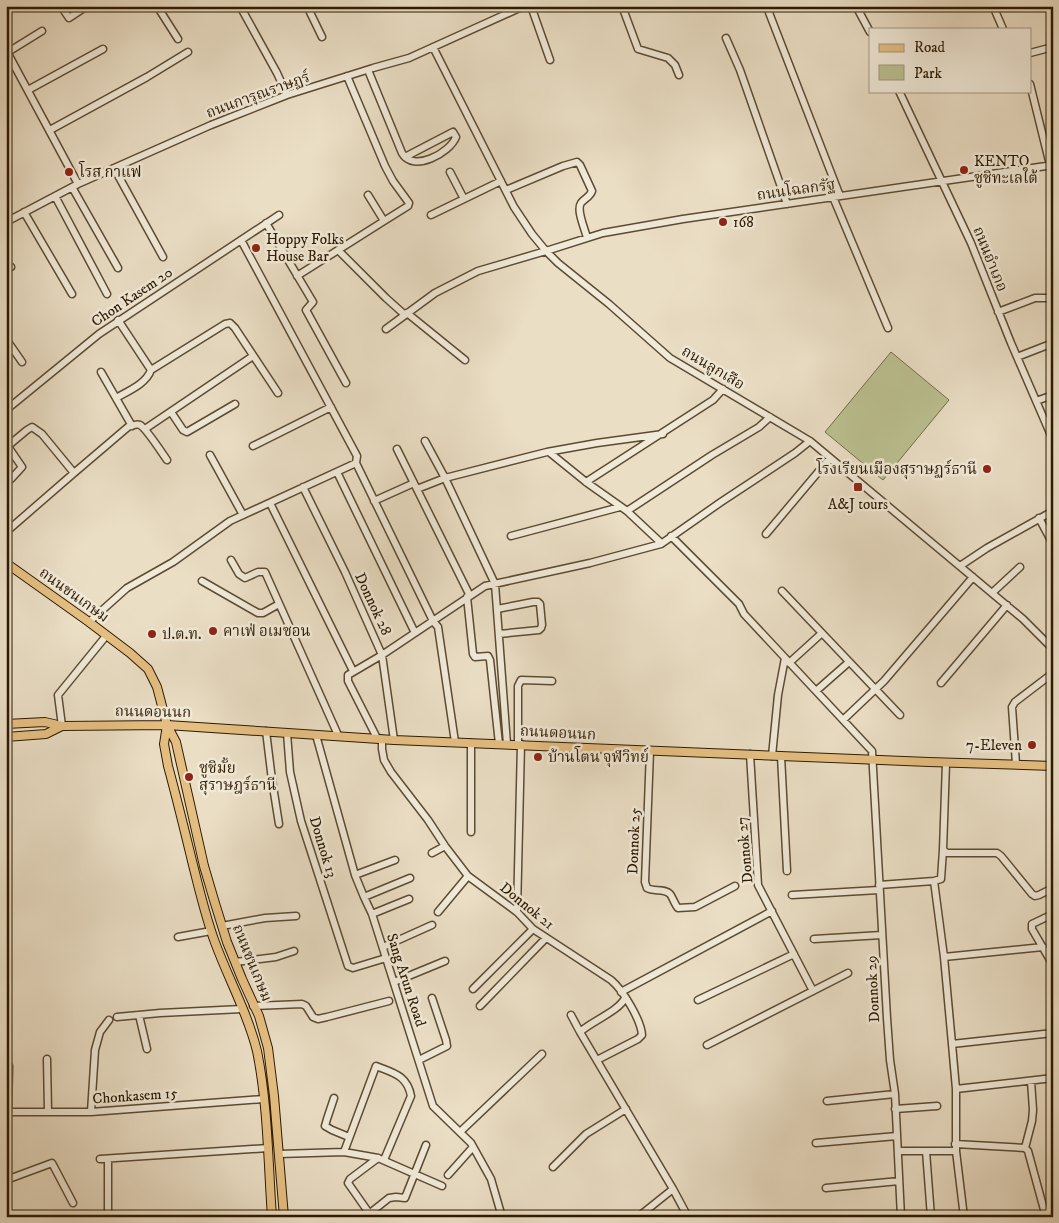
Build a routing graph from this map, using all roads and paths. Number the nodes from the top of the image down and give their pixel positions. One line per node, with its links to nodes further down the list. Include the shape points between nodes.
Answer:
1 (61, 6): 2 (street, via 69,18)
2 (87, 6)
3 (157, 6): 18 (street)
4 (251, 6): 11 (street)
5 (307, 6): 16 (street)
6 (524, 6): 19 (street, ถนนการุณราษฏร์)
7 (531, 6): 25 (street)
8 (622, 6): 27 (street, via 638,49 668,58)
9 (856, 6): 14 (street)
10 (993, 6): 13 (street)
11 (241, 9): 32 (street)
12 (768, 10): 44 (street)
13 (1003, 28)
14 (869, 30)
15 (42, 31): 22 (street)
16 (322, 36)
17 (726, 38): 47 (street)
18 (178, 39)
19 (433, 47): 26 (street, ถนนการุณราษฏร์); 39 (street, ถนนลูกเสือ)
20 (1053, 47): 24 (street)
21 (104, 49): 29 (street)
22 (7, 51): 29 (street)
23 (188, 52): 33 (street)
24 (1032, 53)
25 (550, 60)
26 (368, 70): 28 (street, ถนนการุณราษฏร์); 34 (street)
27 (679, 75)
28 (347, 76): 32 (street, ถนนการุณราษฏร์); 51 (street, via 385,166 409,203)
29 (28, 90): 33 (street)
30 (899, 92): 38 (street, ถนนอำเภอ)
31 (1032, 92): 35 (street)
32 (287, 96): 36 (street, ถนนการุณราษฏร์)
33 (50, 130): 40 (street)
34 (405, 157): 34 (street, via 412,161 428,160 448,148 456,137 452,132)
35 (1051, 165): 38 (street, ถนนโฉลกรัฐ)
36 (114, 168): 40 (street, ถนนการุณราษฏร์); 58 (street)
37 (450, 172): 46 (street)
38 (942, 180): 44 (street, ถนนโฉลกรัฐ); 64 (street, ถนนอำเภอ)
39 (501, 181): 41 (street, ถนนลูกเสือ); 46 (street)
40 (75, 186): 43 (street, ถนนการุณราษฏร์); 59 (street, via 87,215)
41 (506, 190): 54 (street, via 577,162 592,191 579,206); 57 (street, ถนนลูกเสือ, via 514,207)
42 (368, 195): 51 (street)
43 (55, 196): 48 (street, ถนนการุณราษฏร์); 62 (street)
44 (840, 196): 45 (street, ถนนโฉลกรัฐ)
45 (833, 197): 47 (street, ถนนโฉลกรัฐ); 67 (street)
46 (464, 199): 50 (street)
47 (787, 204): 54 (street, ถนนโฉลกรัฐ, via 683,219)
48 (24, 212): 52 (street, ถนนการุณราษฏร์); 61 (street)
49 (279, 215): 53 (street, Chon Kasem 20)
50 (431, 215)
51 (384, 221): 56 (street)
52 (6, 222)
53 (266, 223): 55 (street, Chon Kasem 20); 60 (street)
54 (587, 238): 57 (street, ถนนโฉลกรัฐ)
55 (241, 240): 66 (street, Chon Kasem 20); 84 (street)
56 (338, 250): 60 (street); 65 (street)
57 (546, 251): 65 (street, ถนนโฉลกรัฐ, via 478,272 435,293); 78 (street, ถนนลูกเสือ, via 670,358)
58 (163, 257)
59 (118, 268)
60 (297, 276): 77 (street, via 314,302 306,310)
61 (72, 294)
62 (107, 294)
63 (1053, 298): 64 (street, via 1035,298)
64 (998, 312): 72 (street, ถนนอำเภอ)
65 (406, 314): 68 (street, ถนนโฉลกรัฐ); 73 (street)
66 (118, 320): 75 (street); 85 (street, Chon Kasem 20)
67 (888, 328)
68 (386, 329)
69 (6, 339): 74 (street)
70 (1053, 342): 72 (street)
71 (253, 356): 75 (street, via 230,323); 79 (street); 86 (street)
72 (1017, 357): 82 (street, ถนนอำเภอ)
73 (465, 360)
74 (22, 362)
75 (151, 370): 81 (street, via 140,384)
76 (101, 372): 81 (street)
77 (346, 383)
78 (723, 389): 87 (street, ถนนลูกเสือ); 90 (street, via 713,400)
79 (278, 393)
80 (1053, 395): 82 (street)
81 (116, 398): 88 (street)
82 (1036, 401): 91 (street, ถนนอำเภอ)
83 (235, 404): 86 (street, via 186,432)
84 (331, 407): 94 (street); 100 (street, via 357,456)
85 (6, 410)
86 (171, 412): 89 (street)
87 (770, 417): 93 (street, ถนนลูกเสือ); 110 (street, via 759,427)
88 (132, 426): 89 (street, via 136,424); 102 (street)
89 (145, 429): 99 (street)
90 (663, 434): 96 (street); 105 (street)
91 (1053, 440)
92 (425, 441): 104 (street)
93 (810, 441): 98 (street, ถนนลูกเสือ); 117 (street)
94 (254, 446)
95 (397, 449): 106 (street)
96 (549, 452): 104 (street); 105 (street)
97 (210, 455): 112 (street)
98 (830, 458): 115 (street); 122 (street, ถนนลูกเสือ)
99 (167, 460)
100 (356, 463): 101 (street); 108 (street)
101 (337, 472): 107 (street); 135 (street)
102 (74, 473): 103 (street, via 42,434 32,427 9,445 22,467 11,479); 114 (street)
103 (6, 478)
104 (444, 478): 106 (street); 126 (street)
105 (586, 482): 110 (street)
106 (415, 486): 108 (street); 129 (street)
107 (303, 487): 109 (street); 140 (street, Donnok 28)
108 (374, 501): 133 (street)
109 (270, 503): 112 (street); 143 (street)
110 (623, 509): 116 (street); 118 (street)
111 (1053, 510): 113 (street)
112 (243, 516): 134 (street, via 230,521 173,562 127,588)
113 (1039, 518): 119 (street); 122 (street)
114 (6, 532)
115 (766, 534)
116 (511, 536)
117 (670, 536): 118 (street); 141 (street, via 739,604 744,614)
118 (660, 544): 126 (street)
119 (1053, 544)
120 (231, 560): 130 (street, via 245,578 264,572)
121 (6, 563): 134 (main road, ถนนชนเกษม)
122 (960, 566): 124 (street, ถนนลูกเสือ)
123 (1020, 567): 128 (street)
124 (973, 578): 128 (street, ถนนลูกเสือ); 147 (street)
125 (202, 581): 130 (street, via 258,613)
126 (495, 584): 129 (street, via 484,586); 132 (street)
127 (782, 591): 136 (street)
128 (992, 593): 131 (street, ถนนลูกเสือ)
129 (469, 597): 133 (street); 163 (street, via 473,654 475,657 488,656 490,660)
130 (279, 604): 157 (street)
131 (1007, 605): 139 (street, ถนนลูกเสือ); 146 (street)
132 (497, 609): 137 (street); 137 (street, via 538,602 542,625 539,630)
133 (433, 621): 135 (street); 161 (street, via 438,627)
134 (89, 622): 138 (main road, ถนนชนเกษม)
135 (415, 633): 140 (street)
136 (822, 633): 141 (street); 142 (street)
137 (499, 634): 164 (street)
138 (106, 636): 152 (main road, ถนนชนเกษม, via 148,669 157,687); 153 (street, via 58,696)
139 (1053, 649)
140 (382, 655): 143 (street); 160 (street, Donnok 28)
141 (787, 660): 148 (street); 168 (street, via 778,695)
142 (849, 662): 147 (street); 148 (street)
143 (353, 671): 159 (street, via 348,675 348,681)
144 (1053, 673): 172 (street, via 1012,707)
145 (552, 681): 165 (street, via 522,680 519,683)
146 (941, 682)
147 (875, 690): 149 (street); 150 (street)
148 (816, 691): 150 (street)
149 (900, 715)
150 (843, 720): 170 (street, via 872,751)
151 (6, 724): 153 (main road, ถนนดอนนก, via 45,722)
152 (167, 725): 153 (main road, ถนนดอนนก); 154 (main road, ถนนดอนนก); 198 (main road, ถนนชนเกษม, via 176,742 204,866); 200 (main road, ถนนชนเกษม, via 164,744 168,766)
153 (62, 726): 158 (main road, ถนนดอนนก, via 46,734)
154 (266, 731): 155 (main road, ถนนดอนนก); 174 (street)
155 (287, 733): 156 (main road, ถนนดอนนก); 210 (street, Donnok 13, via 290,772 301,821 348,966 353,968)
156 (316, 735): 157 (main road, ถนนดอนนก); 181 (street, Sang Arun Road)
157 (338, 735): 159 (main road, ถนนดอนนก)
158 (6, 737)
159 (379, 739): 160 (main road, ถนนดอนนก); 176 (street, Donnok 21, via 391,772)
160 (394, 740): 161 (main road, ถนนดอนนก)
161 (455, 742): 162 (main road, ถนนดอนนก)
162 (471, 743): 163 (main road, ถนนดอนนก); 175 (street)
163 (499, 744): 164 (main road, ถนนดอนนก)
164 (507, 744): 165 (main road, ถนนดอนนก)
165 (520, 744): 166 (main road, ถนนดอนนก); 193 (street)
166 (650, 751): 167 (main road, ถนนดอนนก); 185 (street, Donnok 25, via 647,888 670,894 678,908 695,907)
167 (750, 754): 168 (main road, ถนนดอนนก); 191 (street, Donnok 27, via 758,885)
168 (772, 756): 169 (main road, ถนนดอนนก)
169 (781, 756): 170 (main road, ถนนดอนนก); 180 (street)
170 (872, 760): 171 (main road, ถนนดอนนก); 186 (street, Donnok 29)
171 (946, 763): 172 (main road, ถนนดอนนก); 177 (street)
172 (1016, 764): 173 (main road, ถนนดอนนก)
173 (1053, 766)
174 (279, 824)
175 (471, 832)
176 (445, 846): 178 (street); 182 (street, Donnok 21)
177 (943, 850): 184 (street, via 941,879); 187 (street, via 948,853 997,853 1035,896)
178 (432, 853)
179 (395, 860): 181 (street)
180 (787, 871)
181 (355, 875): 189 (street, Sang Arun Road)
182 (468, 876): 192 (street); 193 (street, Donnok 21)
183 (410, 878): 189 (street)
184 (934, 881): 186 (street); 209 (street)
185 (735, 886)
186 (879, 888): 188 (street); 201 (street, Donnok 29)
187 (1053, 888)
188 (792, 895)
189 (364, 897): 194 (street, Sang Arun Road)
190 (409, 899): 194 (street)
191 (772, 911): 208 (street, Donnok 27); 217 (street)
192 (438, 912)
193 (517, 912): 199 (street, Donnok 21)
194 (372, 914): 205 (street, Sang Arun Road)
195 (1053, 914): 206 (street, via 1032,924)
196 (296, 916): 198 (street)
197 (432, 925): 205 (street)
198 (222, 926): 212 (main road, ถนนชนเกษม)
199 (533, 929): 203 (street, Donnok 21); 216 (street)
200 (211, 931): 202 (street); 225 (main road, ถนนชนเกษม)
201 (882, 935): 204 (street); 243 (street, Donnok 29)
202 (178, 937)
203 (546, 938): 217 (street, Donnok 21, via 611,980); 224 (street)
204 (814, 939)
205 (383, 947): 210 (street, Sang Arun Road)
206 (1043, 947): 209 (street); 213 (street)
207 (294, 951): 212 (street, via 276,957)
208 (794, 954): 218 (street, Donnok 27); 221 (street)
209 (944, 957): 232 (street)
210 (386, 958): 215 (street, Sang Arun Road)
211 (445, 961): 215 (street)
212 (235, 962): 223 (main road, ถนนชนเกษม)
213 (1053, 965)
214 (848, 973): 218 (street)
215 (394, 982): 237 (street, Sang Arun Road)
216 (473, 989)
217 (621, 992): 220 (street, Donnok 21)
218 (813, 992): 233 (street)
219 (432, 998): 237 (street, via 446,1046)
220 (626, 998): 230 (street); 238 (street, Donnok 21, via 642,1035)
221 (698, 1000)
222 (389, 1001): 223 (street, via 318,1019 302,1004)
223 (254, 1006): 265 (main road, ถนนชนเกษม, via 268,1048)
224 (480, 1006)
225 (242, 1009): 226 (street); 245 (main road, ถนนชนเกษม, via 257,1051)
226 (139, 1015): 228 (street); 234 (street)
227 (571, 1015): 230 (street)
228 (117, 1017)
229 (109, 1020): 252 (street, via 100,1032 95,1050)
230 (580, 1032): 238 (street)
231 (1053, 1033): 232 (street)
232 (952, 1044): 242 (street)
233 (707, 1045)
234 (147, 1049)
235 (542, 1054): 253 (street)
236 (47, 1059): 251 (street)
237 (419, 1060): 253 (street, Sang Arun Road, via 433,1106)
238 (597, 1060): 248 (street)
239 (6, 1067): 250 (street, via 9,1066)
240 (1053, 1078): 241 (street)
241 (1031, 1081): 242 (street); 261 (street, via 1032,1115)
242 (956, 1089): 259 (street)
243 (895, 1094): 246 (street); 249 (street, Donnok 29)
244 (334, 1098): 255 (street, via 325,1126)
245 (264, 1099): 252 (street, Chonkasem 15); 260 (main road, ถนนชนเกษม)
246 (827, 1101)
247 (937, 1106): 249 (street)
248 (626, 1109): 269 (street, via 586,1134); 276 (street)
249 (895, 1109): 254 (street, Donnok 29)
250 (7, 1112): 251 (street, Chonkasem 15)
251 (48, 1112): 252 (street, Chonkasem 15)
252 (91, 1112)
253 (460, 1132): 258 (street, Sang Arun Road)
254 (897, 1136): 256 (street); 262 (street, Donnok 29)
255 (349, 1137): 264 (street); 268 (street, via 376,1066 403,1078 411,1096)
256 (816, 1144)
257 (426, 1145): 270 (street)
258 (473, 1147): 271 (street); 283 (street, Sang Arun Road, via 491,1179)
259 (956, 1147): 261 (street); 263 (street); 288 (street)
260 (268, 1148): 267 (street); 279 (main road, ถนนชนเกษม)
261 (1025, 1148): 289 (street)
262 (898, 1151): 263 (street); 273 (street, Donnok 29)
263 (926, 1151): 287 (street)
264 (344, 1152): 265 (street); 268 (street)
265 (279, 1154): 282 (main road, ถนนชนเกษม)
266 (100, 1159): 267 (street)
267 (108, 1159): 280 (street)
268 (381, 1159): 270 (street); 278 (street, via 348,1183)
269 (553, 1167)
270 (415, 1174): 274 (street); 278 (street, via 405,1198 389,1198)
271 (448, 1175)
272 (6, 1180): 277 (street, via 52,1164)
273 (899, 1181): 275 (street); 286 (street, Donnok 29)
274 (442, 1186)
275 (826, 1188)
276 (673, 1189): 284 (street); 285 (street)
277 (73, 1203)
278 (367, 1215)
279 (272, 1216): 281 (street)
280 (108, 1217)
281 (258, 1217)
282 (284, 1217)
283 (502, 1217)
284 (638, 1217)
285 (688, 1217)
286 (901, 1217)
287 (931, 1217)
288 (964, 1217)
289 (1046, 1217)

